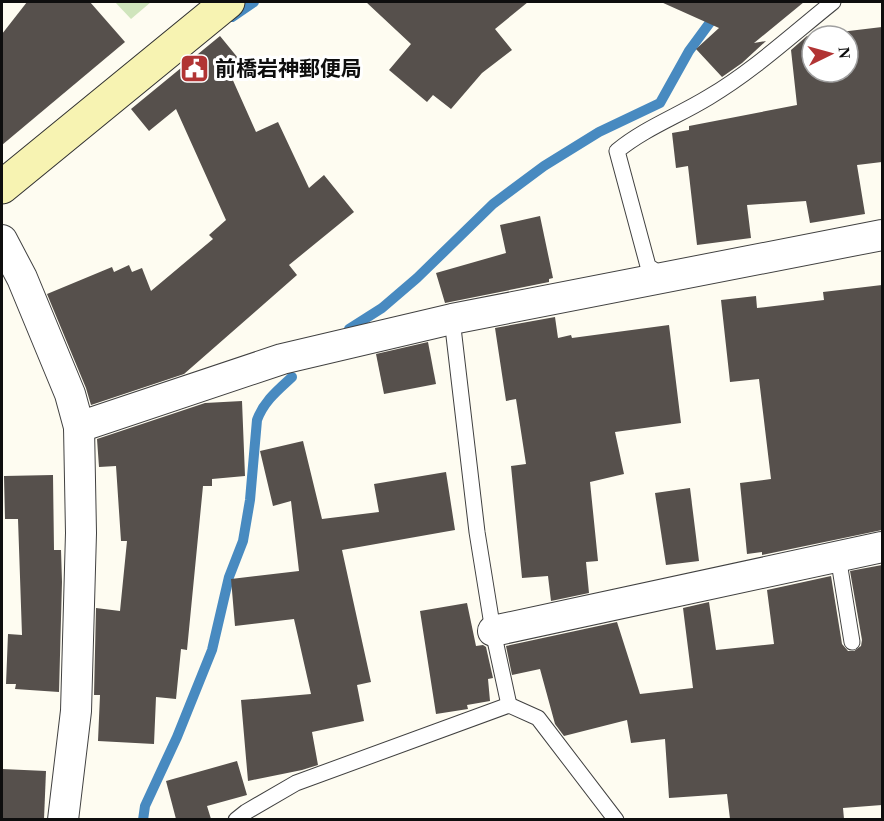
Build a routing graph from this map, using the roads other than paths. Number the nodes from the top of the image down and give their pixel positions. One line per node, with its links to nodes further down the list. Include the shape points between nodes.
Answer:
1 (228, 2): 3 (street)
2 (833, 2): 6 (lane, via 710,97 637,135 617,151 648,266)
3 (2, 187)
4 (882, 235): 6 (street)
5 (2, 240): 8 (street, via 66,384)
6 (664, 277): 7 (street)
7 (452, 319): 8 (street, via 282,359); 11 (lane)
8 (78, 427): 14 (street, via 81,533 76,711)
9 (882, 547): 10 (street)
10 (838, 556): 11 (street); 12 (lane)
11 (493, 631): 13 (lane)
12 (852, 642)
13 (509, 705): 15 (lane, via 296,783); 16 (lane, via 538,718)
14 (63, 819)
15 (236, 819)
16 (616, 819)

